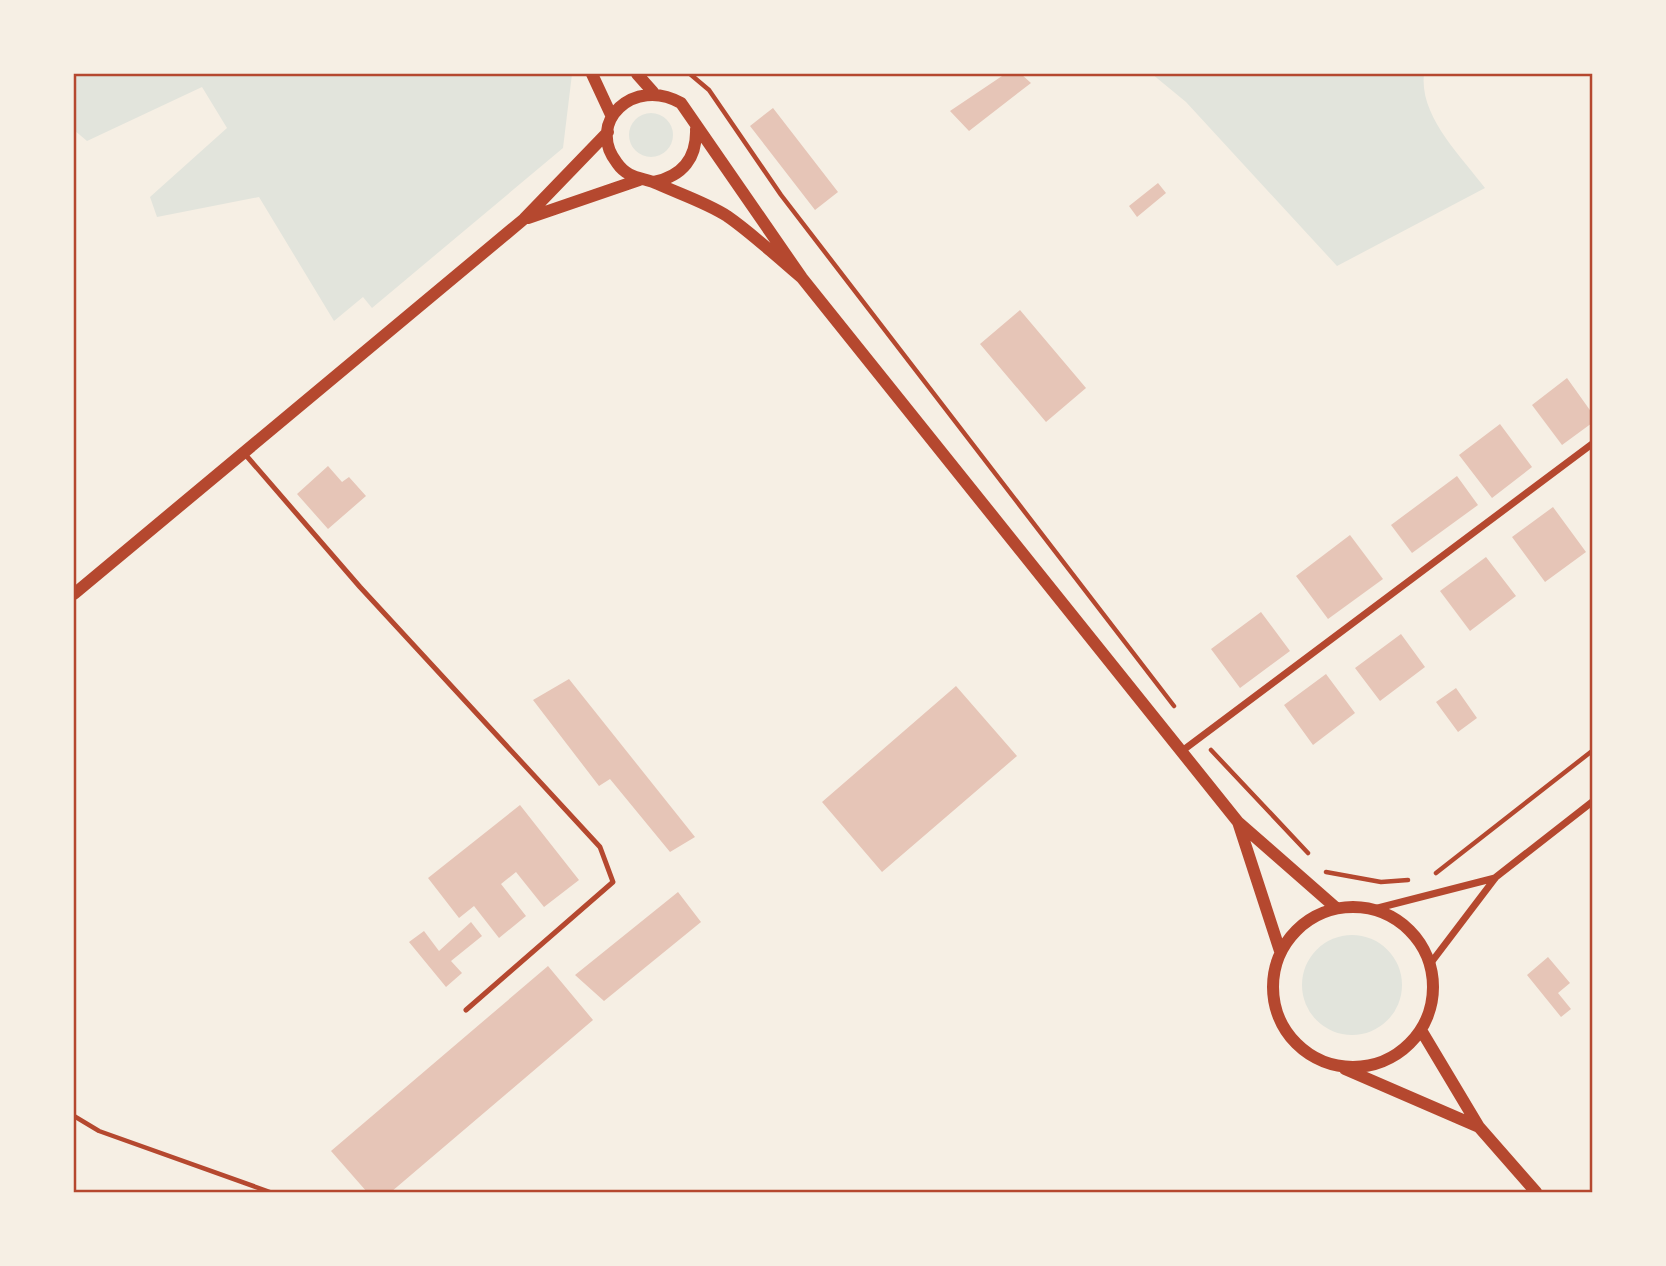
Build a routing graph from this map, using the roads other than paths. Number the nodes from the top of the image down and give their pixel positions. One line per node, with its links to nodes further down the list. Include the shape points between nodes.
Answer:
1 (592, 74): 4 (street)
2 (637, 74): 3 (street)
3 (653, 92): 4 (street, via 629,99); 5 (street, via 681,103)
4 (612, 117): 6 (street)
5 (696, 129): 8 (street, via 691,159 669,179); 10 (street)
6 (608, 132): 7 (street, via 615,162); 9 (street)
7 (639, 180): 8 (street); 9 (street)
8 (654, 182): 10 (street, via 726,215)
9 (524, 219): 12 (street)
10 (802, 278): 14 (street)
11 (1592, 444): 14 (street)
12 (244, 453): 13 (street); 22 (lane, via 360,587 600,847 613,882)
13 (74, 594)
14 (1182, 751): 16 (street)
15 (1592, 802): 17 (street)
16 (1238, 822): 18 (street); 20 (street)
17 (1496, 877): 19 (street); 21 (street)
18 (1335, 907): 19 (street); 20 (street, via 1294,931)
19 (1374, 909): 21 (street, via 1399,920 1418,939)
20 (1280, 951): 24 (street, via 1273,975 1273,1000 1281,1024 1296,1044 1317,1059)
21 (1430, 964): 23 (street, via 1432,998)
22 (467, 1010)
23 (1421, 1030): 24 (street, via 1406,1048 1386,1060 1364,1067); 25 (street)
24 (1341, 1067): 25 (street)
25 (1479, 1128): 26 (street)
26 (1536, 1192)

